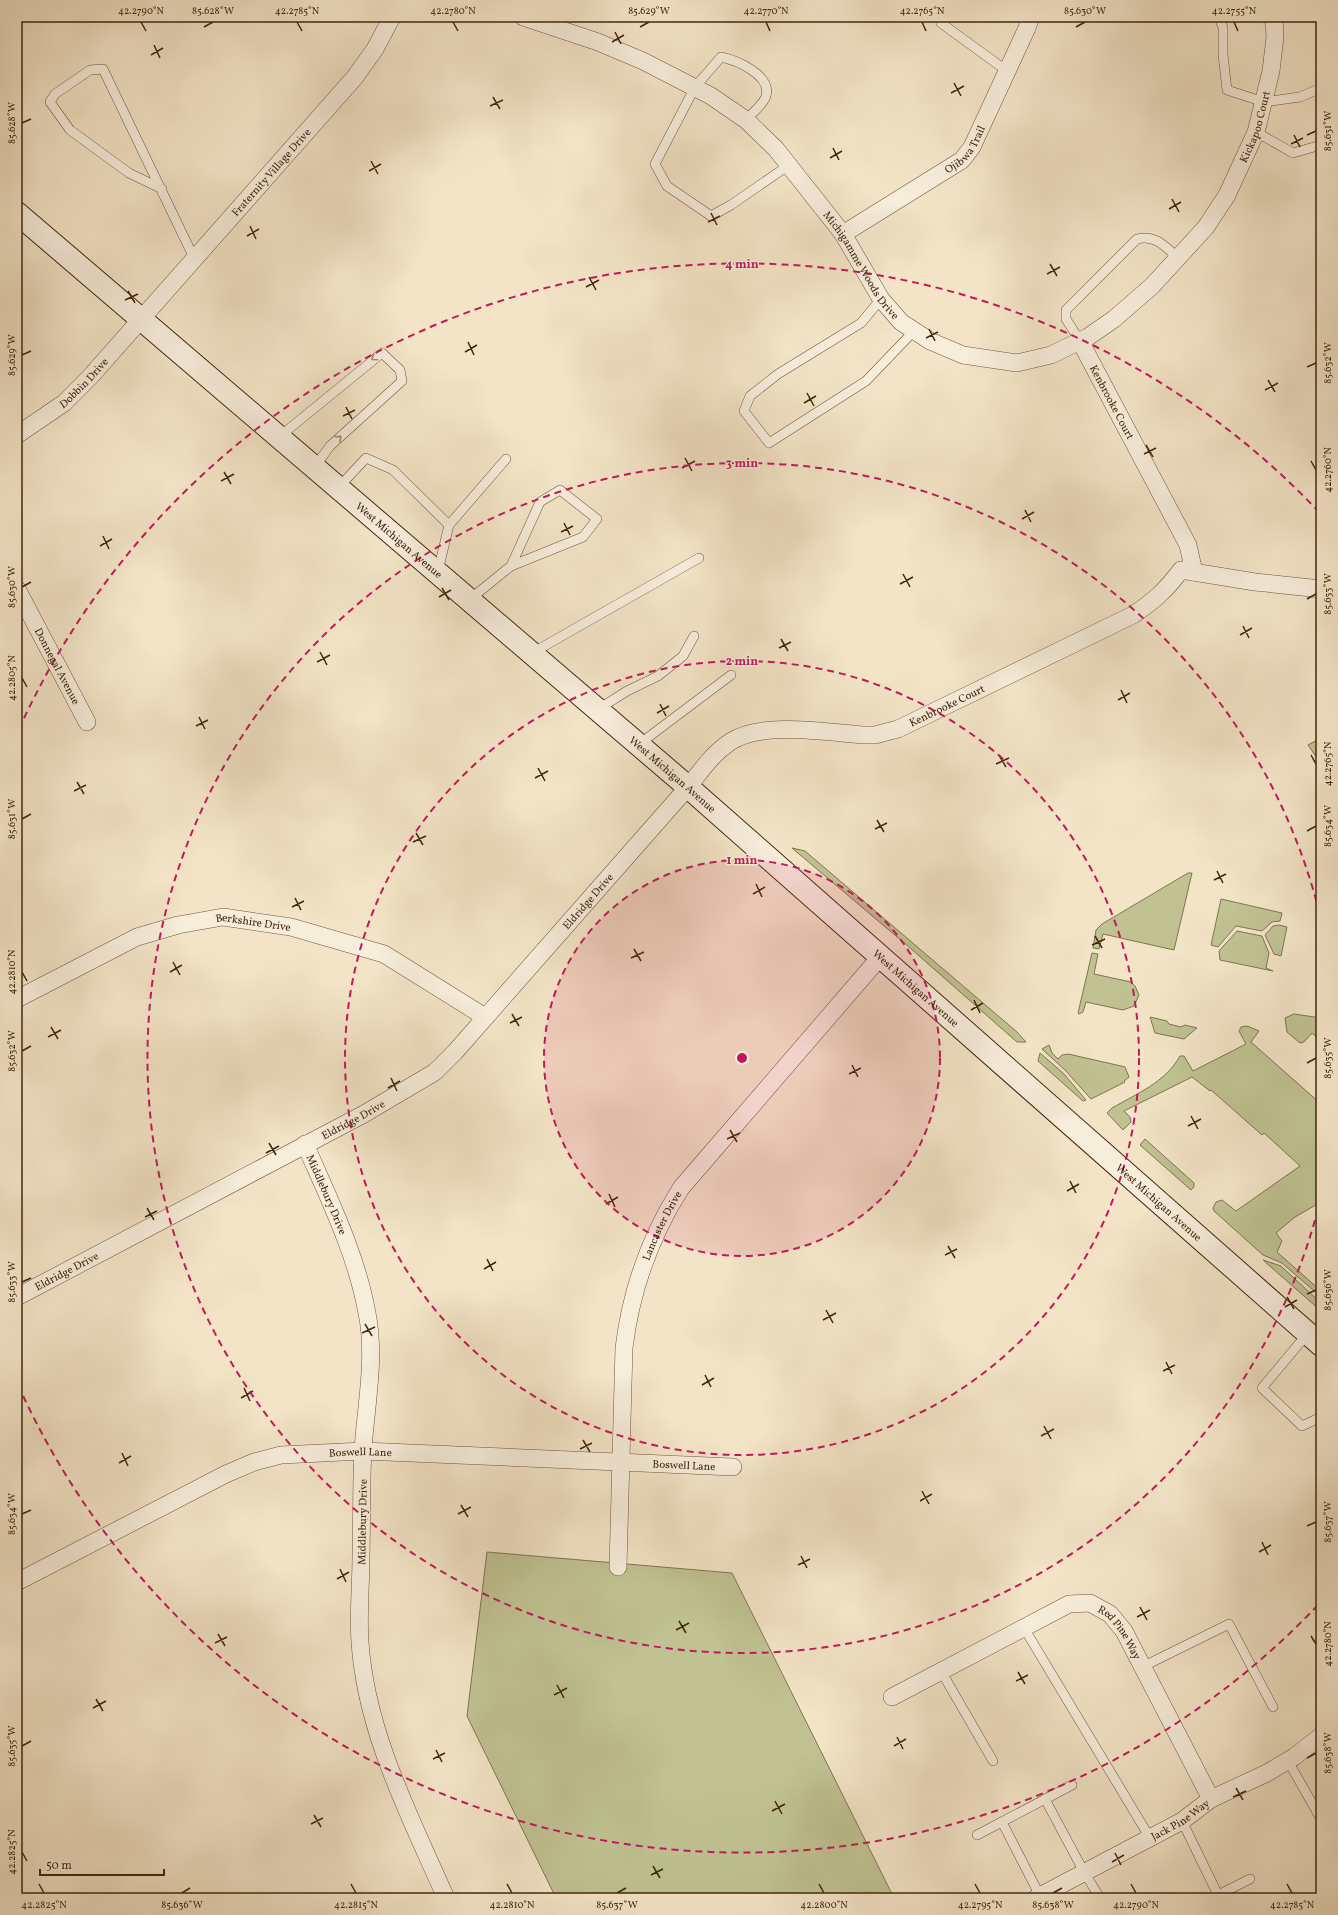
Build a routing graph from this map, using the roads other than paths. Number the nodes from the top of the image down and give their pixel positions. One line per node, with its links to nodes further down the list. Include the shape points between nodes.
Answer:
1 (392, 17): 19 (street, Fraternity Village Drive, via 376,49 355,77)
2 (523, 17): 8 (street, Michigamme Woods Drive, via 598,42)
3 (945, 17): 7 (lane, via 942,23)
4 (1031, 17): 7 (street, Ojibwa Trail)
5 (1219, 17): 10 (lane, via 1224,28 1223,55 1227,90)
6 (1274, 17): 10 (street, Kickapoo Court, via 1272,64)
7 (1007, 71): 18 (street, Ojibwa Trail, via 972,147 962,160)
8 (695, 87): 11 (street, Michigamme Woods Drive); 11 (lane, via 721,57 733,59 753,70 767,88 766,97); 14 (lane, via 655,164 667,186 711,216)
9 (1321, 88): 10 (lane, via 1300,97)
10 (1264, 102): 12 (street, Kickapoo Court)
11 (746, 120): 14 (street, Michigamme Woods Drive)
12 (1256, 132): 13 (lane, via 1293,153); 17 (street, Kickapoo Court, via 1227,195)
13 (1321, 145)
14 (789, 165): 18 (street, Michigamme Woods Drive)
15 (162, 189): 15 (lane, via 102,69 90,70 55,94 50,102 70,130 129,173); 19 (lane)
16 (17, 213): 22 (street, West Michigan Avenue)
17 (1206, 227): 20 (street, Michigamme Woods Drive)
18 (843, 234): 21 (street, Michigamme Woods Drive)
19 (194, 258): 22 (street, Fraternity Village Drive)
20 (1178, 258): 24 (street, Michigamme Woods Drive, via 1152,286 1114,319); 24 (lane, via 1155,239 1138,239 1066,310 1066,319)
21 (881, 299): 23 (street, Michigamme Woods Drive, via 901,322); 23 (lane, via 861,323 778,374 750,396 744,411 768,443 866,380)
22 (141, 321): 25 (street, Dobbin Drive, via 64,403); 26 (street, West Michigan Avenue)
23 (914, 331): 24 (street, Michigamme Woods Drive, via 930,342 963,355 1018,362 1051,355)
24 (1080, 341): 34 (street, Kenbrooke Court, via 1188,545)
25 (17, 435)
26 (279, 438): 28 (street, West Michigan Avenue); 28 (lane, one-way to 26, via 330,446 402,381 400,370 382,353)
27 (506, 459): 30 (lane)
28 (314, 468): 29 (street, West Michigan Avenue)
29 (338, 488): 30 (lane, via 366,458 393,470); 33 (street, West Michigan Avenue)
30 (449, 525): 33 (lane)
31 (699, 558): 39 (lane)
32 (511, 566): 32 (lane, via 583,537 597,519 560,490 540,502); 37 (lane)
33 (437, 572): 37 (street, West Michigan Avenue)
34 (1194, 572): 36 (street, Kenbrooke Court); 44 (street, Kenbrooke Court, via 1181,570 1168,588 1133,615 898,729 875,735 863,735 785,729 768,730 742,737 716,753)
35 (17, 589): 42 (street, Donnegal Avenue)
36 (1321, 589)
37 (469, 600): 39 (street, West Michigan Avenue)
38 (694, 636): 41 (lane, via 683,656 658,676)
39 (532, 653): 41 (street, West Michigan Avenue)
40 (731, 675): 43 (lane)
41 (597, 710): 43 (street, West Michigan Avenue)
42 (86, 722)
43 (638, 745): 44 (street, West Michigan Avenue)
44 (688, 787): 45 (street, West Michigan Avenue); 47 (street, Eldridge Drive)
45 (881, 956): 50 (street, West Michigan Avenue); 53 (street, Lancaster Drive, via 681,1188 665,1212 643,1263 628,1317 624,1348)
46 (17, 999): 47 (street, Berkshire Drive, via 137,937 178,924 222,917 291,927 384,954)
47 (485, 1016): 48 (street, Eldridge Drive, via 435,1072 364,1114)
48 (305, 1144): 49 (street, Eldridge Drive); 52 (street, Middlebury Drive, via 346,1237 368,1314 371,1351)
49 (17, 1297)
50 (1314, 1339): 51 (lane, via 1262,1388 1302,1426)
51 (1321, 1417)
52 (363, 1451): 53 (street, Boswell Lane); 56 (street, Boswell Lane, via 281,1455 254,1462); 77 (street, Middlebury Drive, via 360,1642 367,1688 377,1733 395,1782)
53 (622, 1463): 54 (street, Boswell Lane); 55 (street, Lancaster Drive)
54 (733, 1467)
55 (618, 1567)
56 (17, 1582)
57 (1024, 1628): 58 (street, Red Pine Way, via 1069,1604 1090,1603 1110,1614 1124,1631); 59 (street, Red Pine Way); 72 (lane)
58 (1142, 1667): 61 (lane, via 1229,1624); 66 (street, Red Pine Way)
59 (941, 1671): 60 (street, Red Pine Way); 64 (lane)
60 (892, 1697)
61 (1273, 1706)
62 (1321, 1736): 63 (street, Jack Pine Way)
63 (1288, 1761): 66 (street, Jack Pine Way); 68 (lane)
64 (993, 1762)
65 (1072, 1785): 67 (lane)
66 (1211, 1799): 69 (street, Jack Pine Way)
67 (1044, 1800): 70 (lane); 73 (lane)
68 (1321, 1819)
69 (1182, 1821): 72 (street, Jack Pine Way); 76 (lane)
70 (1002, 1822): 71 (lane); 75 (lane)
71 (977, 1835)
72 (1150, 1838): 73 (street, Jack Pine Way)
73 (1084, 1872): 75 (street, Jack Pine Way); 78 (lane)
74 (1250, 1879): 76 (lane)
75 (1038, 1897)
76 (1215, 1897)
77 (446, 1898)
78 (1100, 1898)

